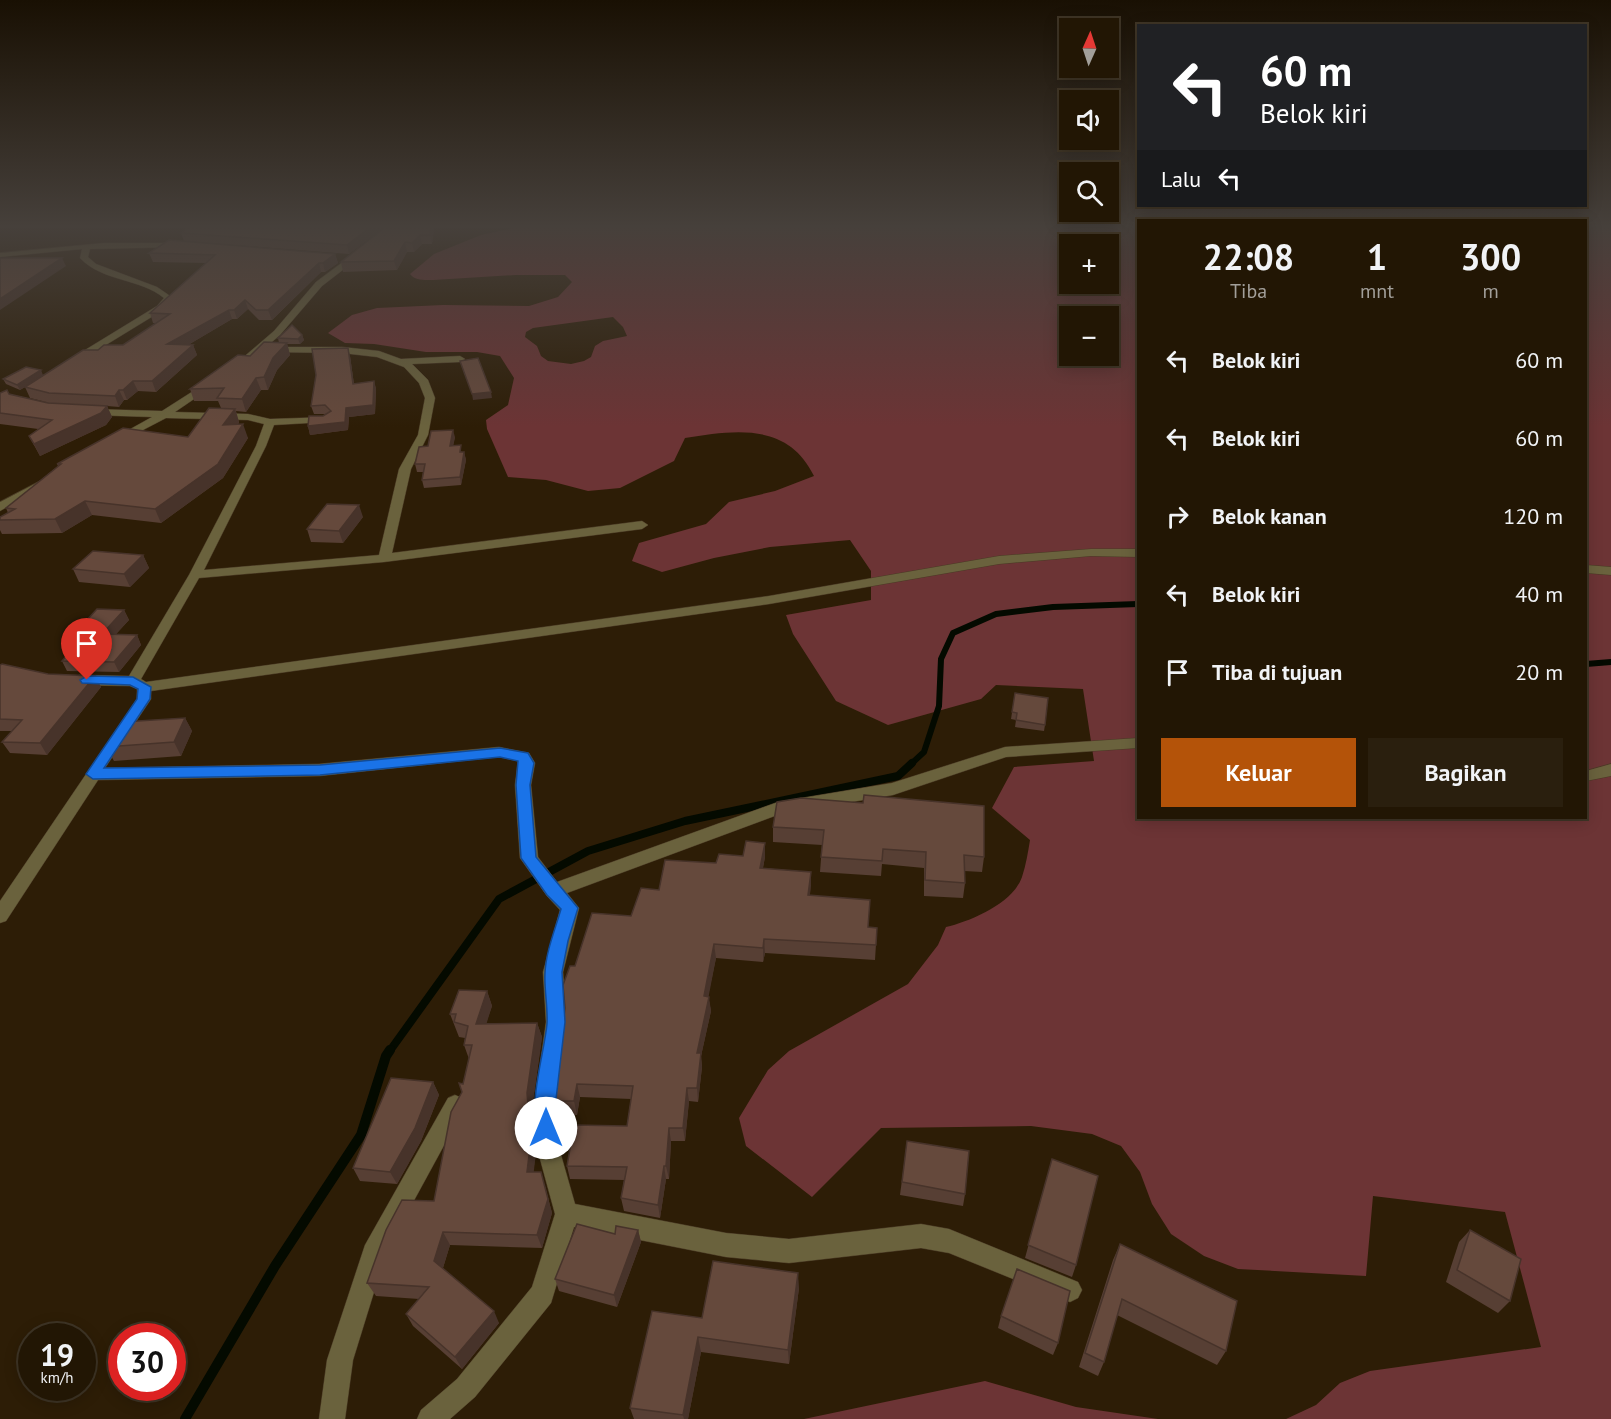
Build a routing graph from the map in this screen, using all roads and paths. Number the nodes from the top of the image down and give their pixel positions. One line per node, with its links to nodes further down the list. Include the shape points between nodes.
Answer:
1 (166, 294): 7 (street, via 170,298 162,306)
2 (310, 294): 3 (street)
3 (260, 349): 5 (street); 6 (street, via 363,351)
4 (460, 359): 6 (street)
5 (244, 361)
6 (401, 362): 18 (street, via 418,374 430,398 423,435 405,469)
7 (70, 363)
8 (217, 379): 10 (street)
9 (75, 410): 10 (street)
10 (163, 415): 12 (street, via 248,417); 13 (street)
11 (326, 419): 12 (street)
12 (272, 422): 21 (street)
13 (114, 442)
14 (54, 476): 15 (street)
15 (0, 507)
16 (642, 525): 18 (street)
17 (1137, 553): 23 (street, via 1011,558 835,590 609,624)
18 (384, 558): 21 (street)
19 (1587, 569): 20 (street)
20 (1611, 571)
21 (195, 575): 23 (street)
22 (64, 679): 23 (street)
23 (139, 684): 26 (street, via 144,699)
24 (1137, 743): 28 (street, via 1005,752 893,789 778,808)
25 (1611, 770): 27 (street)
26 (93, 774): 28 (street, via 320,770 510,753 523,757 527,763 523,785 529,858); 29 (street)
27 (1587, 776)
28 (551, 888): 31 (street, via 570,908 554,972 556,1022 545,1108 548,1148)
29 (0, 916)
30 (455, 1105): 33 (street, via 377,1245 340,1360)
31 (566, 1214): 32 (street, via 726,1245 789,1251 921,1236 949,1241); 34 (street, via 542,1294 466,1388)
32 (1070, 1290)
33 (332, 1419)
34 (430, 1419)

